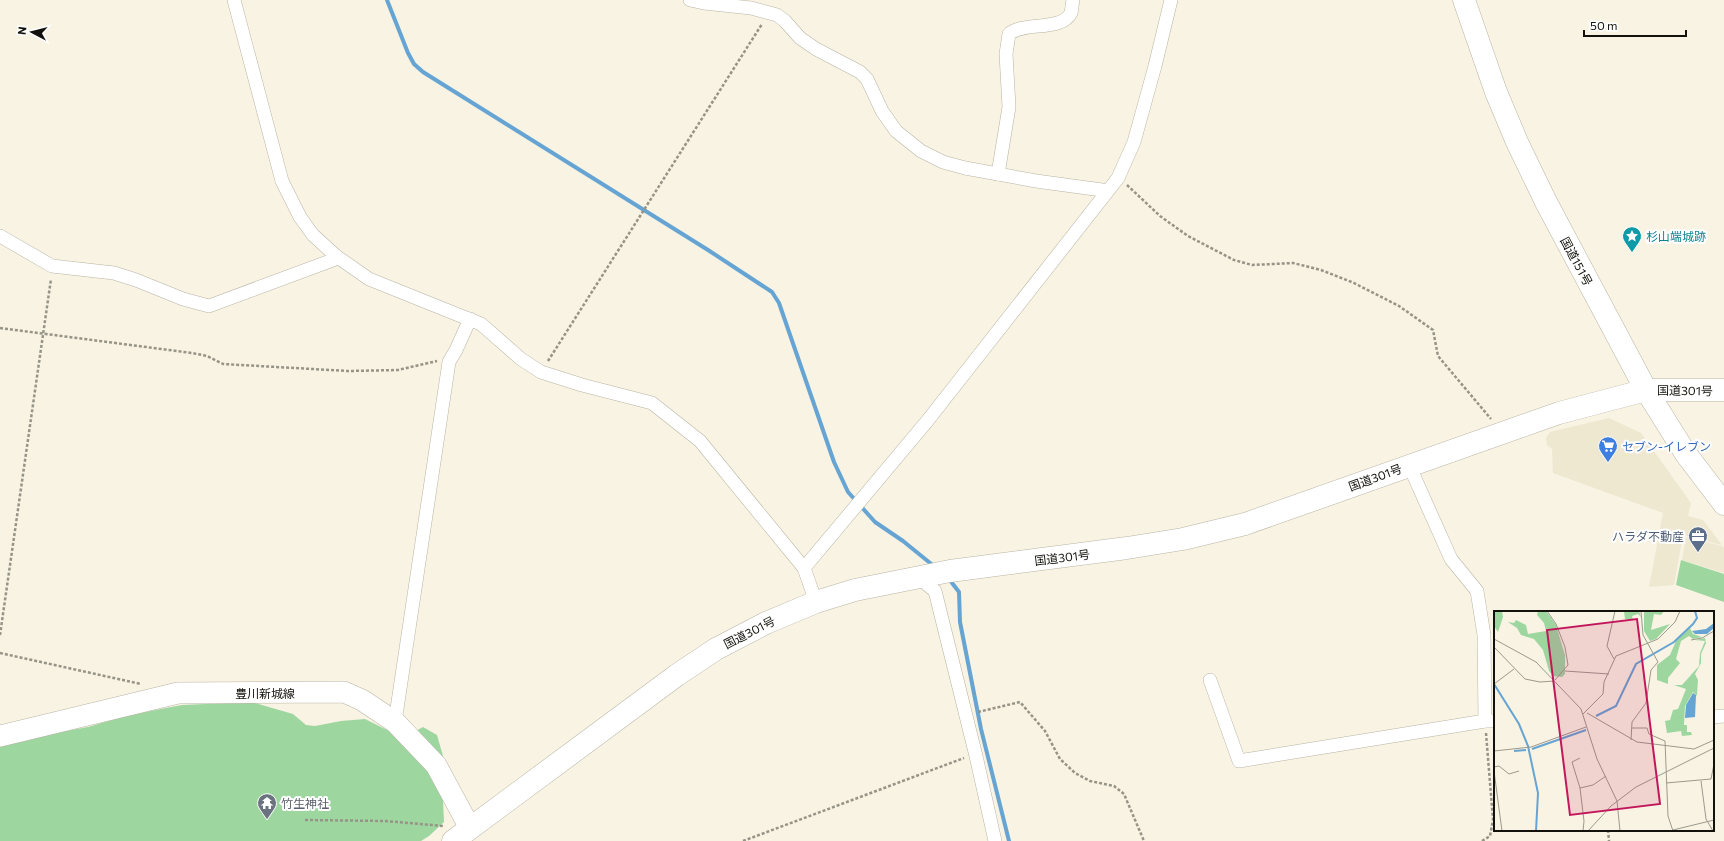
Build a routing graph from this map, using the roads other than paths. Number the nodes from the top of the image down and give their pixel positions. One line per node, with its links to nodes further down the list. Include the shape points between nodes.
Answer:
1 (234, 0): 9 (street, via 282,181 300,217 313,235)
2 (690, 0): 6 (street, via 751,8 777,15 800,38 816,49 860,72 867,79 882,111 896,130 922,151 942,162)
3 (1073, 0): 6 (street, via 1071,12 1066,20 1050,25 1015,29 1009,34 1006,54 1009,107)
4 (1171, 0): 7 (street, via 1134,142 1118,178)
5 (1464, 0): 11 (highway, 国道151号, via 1496,92 1517,142)
6 (998, 174): 7 (street, via 1102,190)
7 (1106, 193): 15 (street, via 928,420)
8 (0, 236): 9 (street, via 52,266 114,273 209,306 332,260)
9 (336, 256): 10 (street, via 370,278)
10 (470, 319): 15 (street, via 481,324 521,359 541,372 652,403 700,441); 22 (street, via 449,362)
11 (1646, 390): 12 (highway, 国道301号); 13 (highway, 国道301号, via 1559,413); 14 (highway, 国道151号, via 1686,454)
12 (1724, 390)
13 (1409, 465): 16 (highway, 国道301号, via 1245,524 1183,539); 21 (street, via 1451,559 1477,590 1484,635)
14 (1724, 504)
15 (804, 568): 17 (street)
16 (933, 574): 17 (highway, 国道301号, via 855,590); 26 (street)
17 (816, 602): 24 (highway, 国道301号, via 766,623 716,649 677,675)
18 (1210, 680): 21 (street, via 1239,761)
19 (1724, 716): 20 (street)
20 (1714, 717)
21 (1490, 721)
22 (395, 722): 23 (main road, 豊川新城線, via 362,700 344,692 178,693); 24 (main road, 豊川新城線, via 436,765)
23 (0, 736)
24 (471, 834): 25 (highway, 国道301号)
25 (453, 841)
26 (995, 841)

